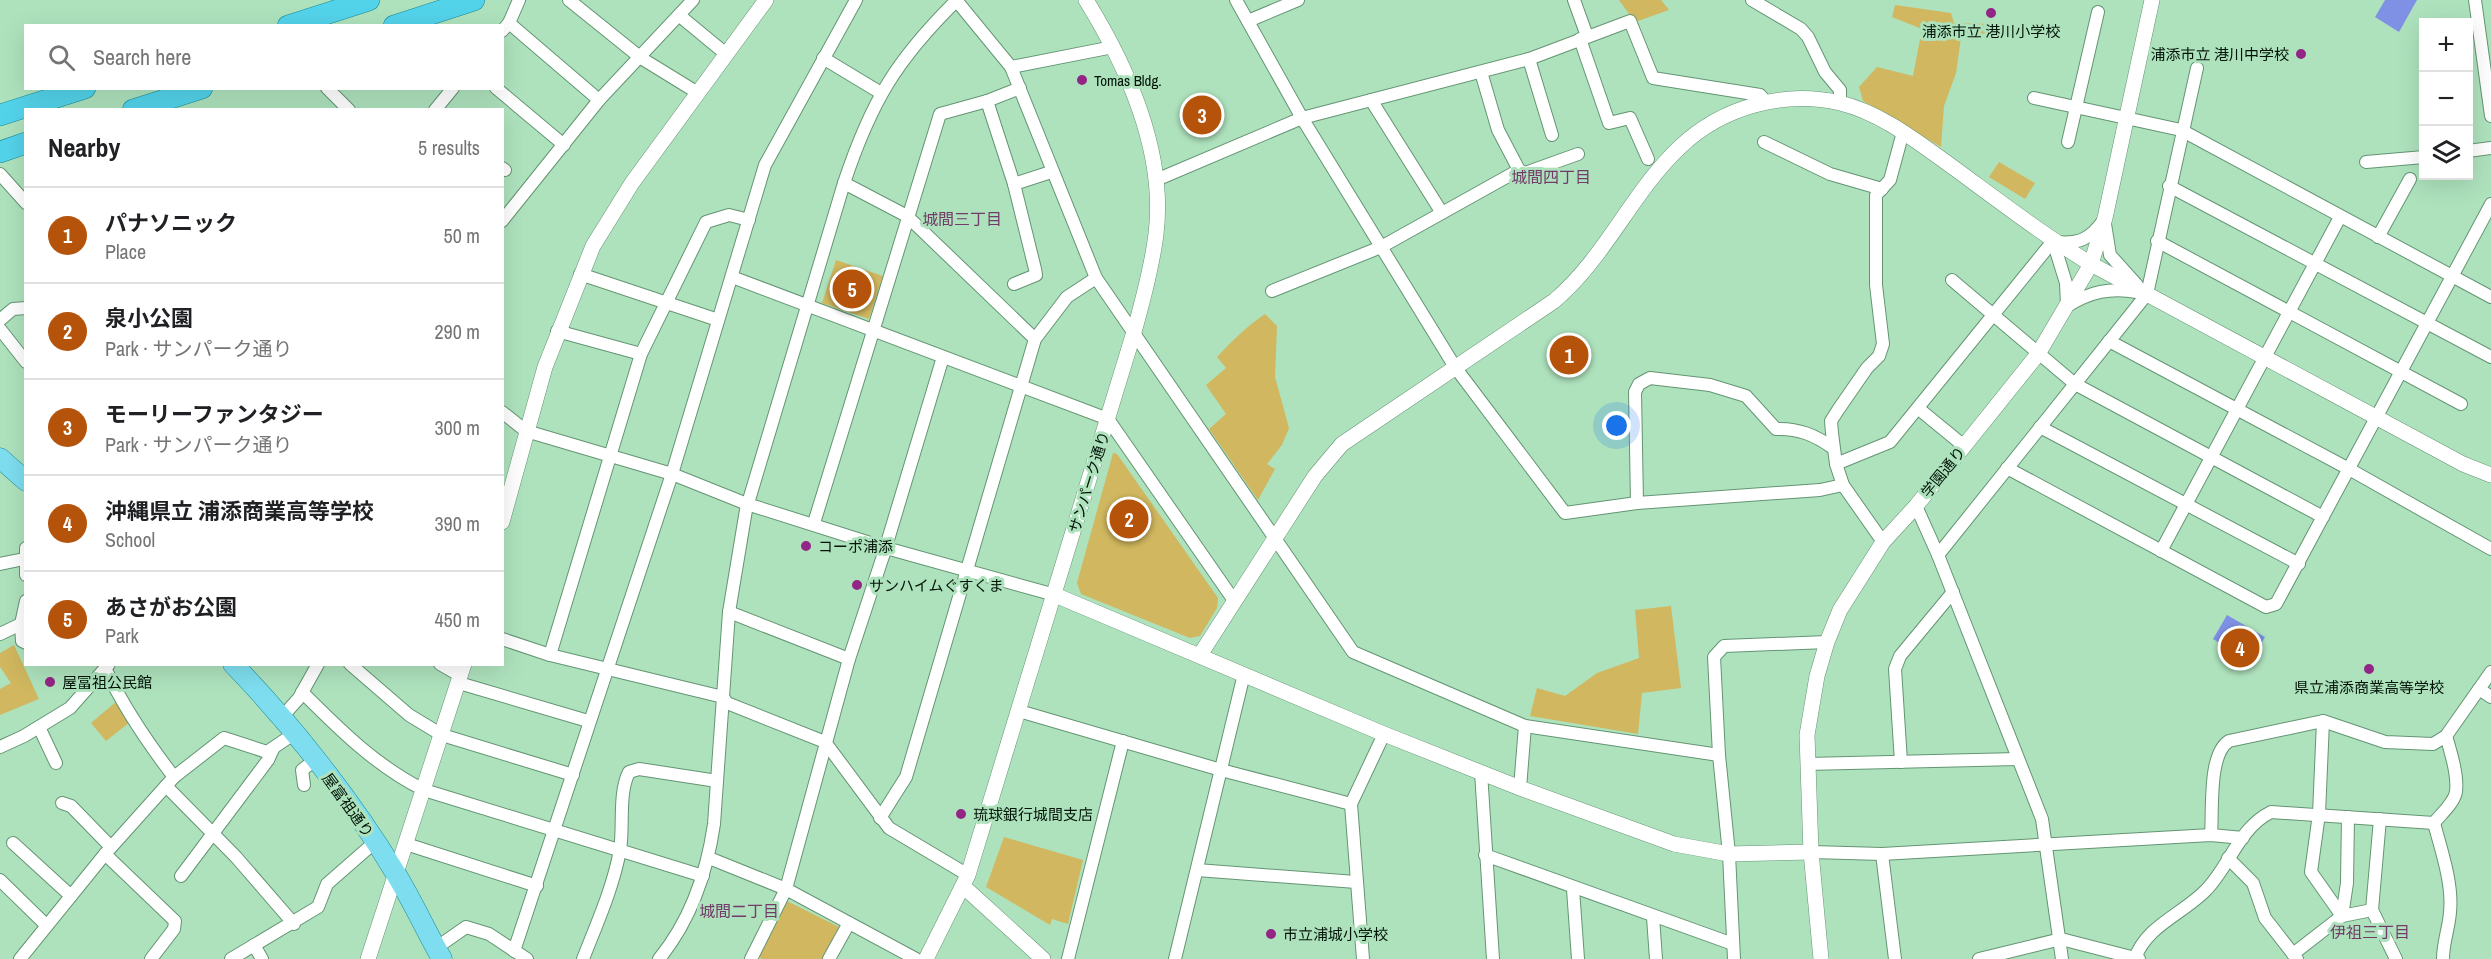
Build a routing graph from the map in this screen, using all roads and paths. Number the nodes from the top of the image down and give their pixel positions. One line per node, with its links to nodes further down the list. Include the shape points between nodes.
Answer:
1 (369, 0): 20 (highway)
2 (474, 0): 18 (highway)
3 (519, 0): 22 (street)
4 (569, 0): 26 (street)
5 (693, 0): 17 (street)
6 (766, 0): 25 (street)
7 (856, 0): 27 (street)
8 (956, 0): 29 (street); 39 (street, via 910,48)
9 (1086, 0): 24 (street, サンパーク通り)
10 (1236, 0): 19 (street)
11 (1298, 0): 19 (street)
12 (1574, 0): 23 (street)
13 (1752, 0): 46 (street, via 1808,37 1825,72 1840,90)
14 (2152, 0): 54 (street, 学園通り)
15 (2475, 0): 52 (street)
16 (2097, 12): 47 (street)
17 (680, 16): 25 (street); 26 (street)
18 (424, 21): 21 (highway)
19 (1248, 21): 53 (street)
20 (294, 24)
21 (406, 24)
22 (506, 27): 41 (street)
23 (1583, 38): 28 (street); 44 (street, via 1630,21 1653,78 1760,94); 67 (street, via 1609,123 1630,118)
24 (1113, 47): 29 (street); 73 (street, サンパーク通り, via 1140,111)
25 (726, 54): 38 (street)
26 (641, 58): 38 (street); 41 (street)
27 (823, 58): 39 (street); 85 (street, via 765,165)
28 (1529, 58): 31 (street); 57 (street)
29 (1011, 67): 32 (street)
30 (2197, 68): 55 (street)
31 (1481, 72): 42 (street); 69 (street, via 1498,130)
32 (1020, 88): 43 (street); 70 (street)
33 (80, 90): 51 (highway)
34 (199, 90): 45 (highway)
35 (329, 90): 49 (street)
36 (451, 90): 50 (street)
37 (498, 90): 61 (street)
38 (698, 93): 92 (street, via 632,183)
39 (881, 93): 74 (street, via 860,136)
40 (2034, 98): 47 (street)
41 (599, 100): 61 (street)
42 (1371, 100): 53 (street); 80 (street)
43 (987, 101): 75 (street); 81 (street, via 940,114)
44 (1766, 102): 46 (street, via 1809,100); 122 (street, via 1723,116 1697,131 1658,172 1573,285)
45 (177, 103): 48 (highway)
46 (1840, 104): 56 (street, via 1873,115)
47 (2077, 107): 54 (street); 59 (street)
48 (146, 108)
49 (347, 108)
50 (437, 108)
51 (0, 115)
52 (2491, 116)
53 (1302, 118): 73 (street); 89 (street)
54 (2128, 118): 55 (street); 83 (street, 学園通り)
55 (2181, 130): 76 (street); 82 (street)
56 (1903, 132): 77 (street, via 1890,180); 87 (street)
57 (1552, 135)
58 (1764, 142): 77 (street, via 1830,174)
59 (2068, 142)
60 (24, 144): 64 (highway)
61 (564, 145): 84 (street)
62 (2491, 148): 63 (street)
63 (2473, 150)
64 (0, 152)
65 (1578, 154): 69 (street, via 1525,173)
66 (2419, 158): 68 (street)
67 (1648, 159)
68 (2366, 162)
69 (1519, 170): 80 (street)
70 (1052, 172): 75 (street); 95 (street)
71 (0, 174): 78 (street)
72 (2410, 179): 86 (street)
73 (1156, 180): 113 (street, サンパーク通り, via 1156,231 1148,282)
74 (844, 183): 81 (street); 102 (street)
75 (1014, 184): 97 (street, via 1036,275)
76 (2169, 186): 88 (street); 91 (street)
77 (1882, 189): 135 (street, via 1876,195 1875,224 1876,285 1883,344 1879,356 1866,368 1832,421)
78 (24, 201)
79 (2491, 204): 93 (street)
80 (1442, 213): 89 (street)
81 (907, 216): 112 (street); 114 (street)
82 (2340, 217): 86 (street); 91 (street)
83 (2105, 218): 87 (street, via 2089,237 2078,243); 90 (street, 学園通り); 99 (street, via 2110,255)
84 (504, 219)
85 (749, 220): 94 (street); 101 (street, via 729,215 705,222)
86 (2378, 237): 93 (street)
87 (2053, 241): 90 (street); 103 (street, via 2066,283); 106 (street)
88 (2157, 241): 99 (street); 105 (street)
89 (1381, 247): 98 (street); 122 (street)
90 (2091, 264): 99 (street); 103 (street, 学園通り)
91 (2315, 264): 105 (street); 109 (street)
92 (580, 274): 101 (street); 111 (street)
93 (2451, 276): 100 (street); 109 (street)
94 (732, 278): 102 (street); 108 (street)
95 (1096, 278): 113 (street); 114 (street, via 1067,297)
96 (1952, 280): 106 (street)
97 (1014, 284)
98 (1272, 291)
99 (2147, 294): 103 (street, via 2118,289 2103,291); 115 (street); 121 (street)
100 (2491, 297)
101 (668, 301): 108 (street); 116 (street)
102 (807, 304): 112 (street); 147 (street)
103 (2067, 306): 117 (street, 学園通り)
104 (24, 308): 107 (street, via 13,309)
105 (2290, 313): 121 (street); 123 (street)
106 (1993, 315): 117 (street); 127 (street)
107 (0, 320)
108 (718, 320): 142 (street)
109 (2427, 323): 119 (street); 123 (street)
110 (0, 329): 120 (street)
111 (557, 331): 116 (street); 133 (street)
112 (873, 331): 118 (street); 152 (street)
113 (1134, 332): 131 (street, サンパーク通り); 153 (street)
114 (1035, 339): 125 (street)
115 (2109, 341): 124 (street); 128 (street)
116 (641, 354): 136 (street)
117 (2038, 354): 124 (street); 134 (street, 学園通り)
118 (943, 357): 125 (street); 155 (street)
119 (2491, 357)
120 (24, 359)
121 (2265, 359): 128 (street); 130 (street)
122 (1455, 367): 146 (street, via 1565,513); 153 (street, via 1342,444 1315,476)
123 (2401, 372): 126 (street); 130 (street)
124 (2075, 384): 132 (street); 138 (street)
125 (1021, 386): 131 (street); 162 (street)
126 (2462, 404)
127 (1919, 409): 134 (street); 139 (street, via 1890,442)
128 (2238, 411): 138 (street); 141 (street)
129 (504, 414): 133 (street)
130 (2375, 417): 141 (street); 143 (street)
131 (1108, 419): 164 (street, サンパーク通り); 165 (street)
132 (2040, 427): 140 (street); 148 (street)
133 (526, 430): 136 (street); 150 (street)
134 (1964, 446): 149 (street, 学園通り)
135 (1833, 448): 139 (street); 146 (street, via 1794,429 1776,429 1746,396 1710,386 1650,378 1639,384 1635,392)
136 (611, 455): 142 (street); 173 (street)
137 (0, 458): 144 (main road)
138 (2213, 458): 148 (street); 151 (street)
139 (1836, 464): 145 (street)
140 (2007, 468): 157 (street); 158 (street)
141 (2349, 469): 151 (street); 156 (street)
142 (672, 474): 147 (street); 181 (street)
143 (2491, 475)
144 (24, 479)
145 (1843, 485): 146 (street); 154 (street)
146 (1637, 503)
147 (747, 504): 152 (street); 167 (street)
148 (2187, 505): 157 (street); 161 (street)
149 (1916, 506): 154 (street, 学園通り); 158 (street)
150 (504, 514)
151 (2323, 518): 161 (street)
152 (814, 523): 155 (street)
153 (1276, 537): 165 (street); 193 (street, via 1353,652)
154 (1883, 542): 172 (street, 学園通り, via 1840,610)
155 (886, 548): 162 (street); 175 (street)
156 (2491, 549)
157 (2162, 551): 161 (street, via 2266,607 2277,604)
158 (1938, 555): 163 (street)
159 (24, 563): 160 (street)
160 (0, 564)
161 (2299, 564)
162 (966, 572): 164 (street); 221 (street, via 906,777)
163 (1953, 592): 204 (street); 206 (street, via 1900,656 1895,669)
164 (1055, 596): 174 (street); 189 (street, サンパーク通り)
165 (1235, 602): 174 (street)
166 (24, 610): 168 (street)
167 (729, 612): 175 (street); 187 (street)
168 (21, 624): 169 (street); 171 (street)
169 (0, 634)
170 (504, 640): 173 (street)
171 (24, 642)
172 (1827, 642): 203 (street, via 1725,646 1718,650 1713,667); 208 (street, 学園通り, via 1810,711)
173 (550, 655): 181 (street)
174 (1200, 655): 184 (street)
175 (849, 659): 200 (street)
176 (107, 666): 194 (street, via 70,708); 212 (street, via 122,704)
177 (235, 666): 190 (main road, 屋富祖通り)
178 (317, 666): 186 (street)
179 (352, 666): 197 (street, via 409,715)
180 (444, 666): 183 (street)
181 (608, 667): 187 (street); 191 (street)
182 (2491, 672): 185 (street)
183 (461, 674): 191 (street); 197 (street)
184 (1244, 674): 196 (street); 209 (street)
185 (2479, 689): 188 (street); 198 (street)
186 (302, 692): 190 (street); 216 (street, via 349,739 399,777)
187 (723, 697): 200 (street, via 728,703); 213 (street)
188 (2491, 697)
189 (1019, 711): 199 (street); 245 (street, サンパーク通り)
190 (282, 717): 195 (main road, 屋富祖通り)
191 (588, 721): 211 (street)
192 (2323, 722): 198 (street, via 2385,742 2433,744); 219 (street); 226 (street, via 2281,728 2222,746 2215,760)
193 (1525, 726): 203 (street); 215 (street)
194 (39, 727): 201 (street); 207 (street)
195 (295, 733): 202 (street); 205 (main road, 屋富祖通り)
196 (1384, 734): 210 (street); 218 (street)
197 (442, 735): 211 (street); 216 (street)
198 (2446, 736): 223 (street, via 2456,792)
199 (1123, 741): 209 (street); 277 (street)
200 (825, 742): 221 (street); 249 (street)
201 (0, 747)
202 (273, 749): 212 (street, via 261,751 224,738); 225 (street)
203 (1719, 754): 235 (street)
204 (2018, 759): 206 (street); 230 (street, via 2042,819)
205 (315, 760): 214 (street, via 302,770); 228 (main road, 屋富祖通り)
206 (1901, 762): 208 (street)
207 (56, 763)
208 (1807, 764): 234 (street, 学園通り)
209 (1221, 770): 218 (street); 240 (street)
210 (1481, 772): 215 (street); 237 (street)
211 (573, 775): 224 (street)
212 (170, 781): 225 (street); 233 (street)
213 (717, 781): 232 (street, via 633,769 625,783); 238 (street)
214 (304, 785)
215 (1520, 788): 235 (street, via 1674,844)
216 (424, 790): 224 (street); 231 (street)
217 (63, 803): 233 (street, via 71,806)
218 (1351, 804): 246 (street)
219 (2319, 814): 220 (street); 227 (street, via 2271,812 2256,821); 253 (street, via 2311,872)
220 (2348, 817): 222 (street); 253 (street)
221 (880, 818): 245 (street)
222 (2380, 819): 223 (street); 251 (street)
223 (2434, 823): 289 (street, via 2450,912)
224 (554, 831): 232 (street); 247 (street)
225 (212, 834): 242 (street); 255 (street)
226 (2211, 835): 227 (street); 230 (street)
227 (2243, 838): 239 (street)
228 (375, 842): 241 (main road, 屋富祖通り); 255 (street, via 327,884 318,907)
229 (13, 843): 250 (street)
230 (2046, 843): 236 (street); 257 (street)
231 (406, 844): 241 (street); 247 (street)
232 (620, 850): 243 (street); 270 (street, via 610,891)
233 (108, 851): 250 (street); 265 (street, via 175,921 174,929)
234 (1811, 852): 235 (street); 236 (street); 284 (street, 学園通り)
235 (1729, 854): 258 (street)
236 (1881, 854): 285 (street)
237 (1485, 855): 248 (street); 280 (street)
238 (709, 858): 243 (street); 249 (street)
239 (2228, 858): 262 (street, via 2253,883 2265,918); 263 (street, via 2206,890 2153,932)
240 (1197, 870): 246 (street); 278 (street)
241 (396, 875): 261 (main road, 屋富祖通り); 268 (street)
242 (181, 876)
243 (703, 876): 271 (street, via 680,929)
244 (0, 880): 256 (street)
245 (966, 881): 275 (street, サンパーク通り); 276 (street)
246 (1356, 882): 279 (street)
247 (537, 886): 260 (street)
248 (1573, 889): 252 (street); 281 (street)
249 (786, 890): 254 (street); 272 (street)
250 (70, 896): 256 (street)
251 (2372, 910): 253 (street); 288 (street)
252 (1653, 916): 258 (street); 282 (street)
253 (2342, 916): 262 (street)
254 (849, 923): 273 (street); 274 (street)
255 (294, 924): 259 (street)
256 (46, 925): 264 (street)
257 (2061, 939): 263 (street); 286 (street); 287 (street)
258 (1733, 944): 283 (street)
259 (254, 945): 266 (street); 267 (street)
260 (514, 951): 261 (street, via 489,934 466,927); 269 (street)
261 (439, 954)
262 (2295, 956)
263 (2136, 958)
264 (20, 959)
265 (151, 959)
266 (231, 959)
267 (262, 959)
268 (368, 959)
269 (527, 959)
270 (583, 959)
271 (659, 959)
272 (750, 959)
273 (829, 959)
274 (916, 959)
275 (926, 959)
276 (1043, 959)
277 (1068, 959)
278 (1175, 959)
279 (1363, 959)
280 (1493, 959)
281 (1578, 959)
282 (1656, 959)
283 (1734, 959)
284 (1821, 959)
285 (1895, 959)
286 (1979, 959)
287 (2062, 959)
288 (2396, 959)
289 (2443, 959)

